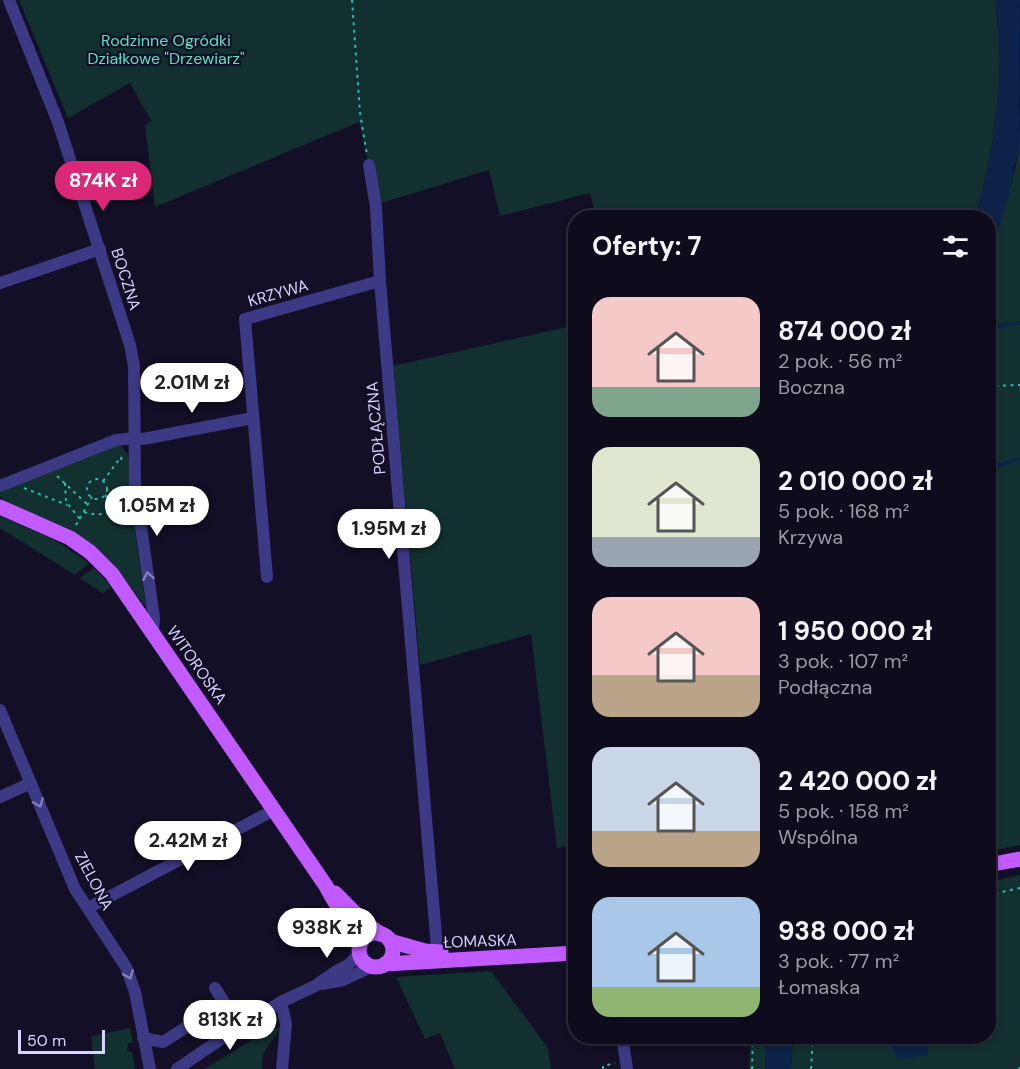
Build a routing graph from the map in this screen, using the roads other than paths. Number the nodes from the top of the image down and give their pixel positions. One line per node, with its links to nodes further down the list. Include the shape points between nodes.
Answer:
1 (9, 0): 3 (street, BOCZNA, via 58,122)
2 (369, 165): 4 (street, PODŁĄCZNA, via 376,207)
3 (100, 249): 5 (street); 7 (street, BOCZNA, via 134,366)
4 (380, 281): 6 (street, KRZYWA, via 245,319); 24 (street, PODŁĄCZNA)
5 (0, 283)
6 (253, 417): 7 (street); 10 (street, KRZYWA)
7 (133, 438): 8 (street, via 116,440); 11 (street, BOCZNA, one-way to 7)
8 (0, 486)
9 (0, 507): 11 (main road, WITOROSKA, via 70,538 90,552 123,588)
10 (267, 577)
11 (153, 634): 15 (main road, WITOROSKA)
12 (0, 710): 13 (street, ZIELONA)
13 (30, 783): 14 (street); 19 (street, ZIELONA, one-way to 19, via 75,889)
14 (0, 797)
15 (274, 810): 18 (main road, WITOROSKA); 19 (street)
16 (1020, 858): 17 (main road)
17 (996, 863)
18 (326, 886): 20 (main road, WITOROSKA); 22 (main road, WITOROSKA, via 356,934)
19 (88, 908): 31 (street, ZIELONA, one-way to 31, via 126,967)
20 (385, 937): 22 (main road, via 370,934); 24 (main road, WITOROSKA); 25 (main road, via 392,953)
21 (568, 946): 24 (main road, ŁOMASKA)
22 (360, 949): 25 (main road, WITOROSKA, via 364,961); 26 (street, ŁOMASKA, via 348,965)
23 (568, 953): 24 (main road, ŁOMASKA)
24 (438, 956): 25 (main road, ŁOMASKA)
25 (379, 965): 26 (street, ŁOMASKA, via 343,980)
26 (315, 986): 28 (street, ŁOMASKA)
27 (215, 988): 29 (street, via 225,1004)
28 (281, 1002): 29 (street, ŁOMASKA); 35 (street, via 286,1024)
29 (247, 1023): 30 (street, ŁOMASKA)
30 (224, 1037): 31 (street, via 207,1014 163,1042); 34 (street, ŁOMASKA)
31 (143, 1038): 33 (street, ZIELONA)
32 (623, 1044): 36 (street)
33 (150, 1069)
34 (177, 1069)
35 (282, 1069)
36 (627, 1069)

